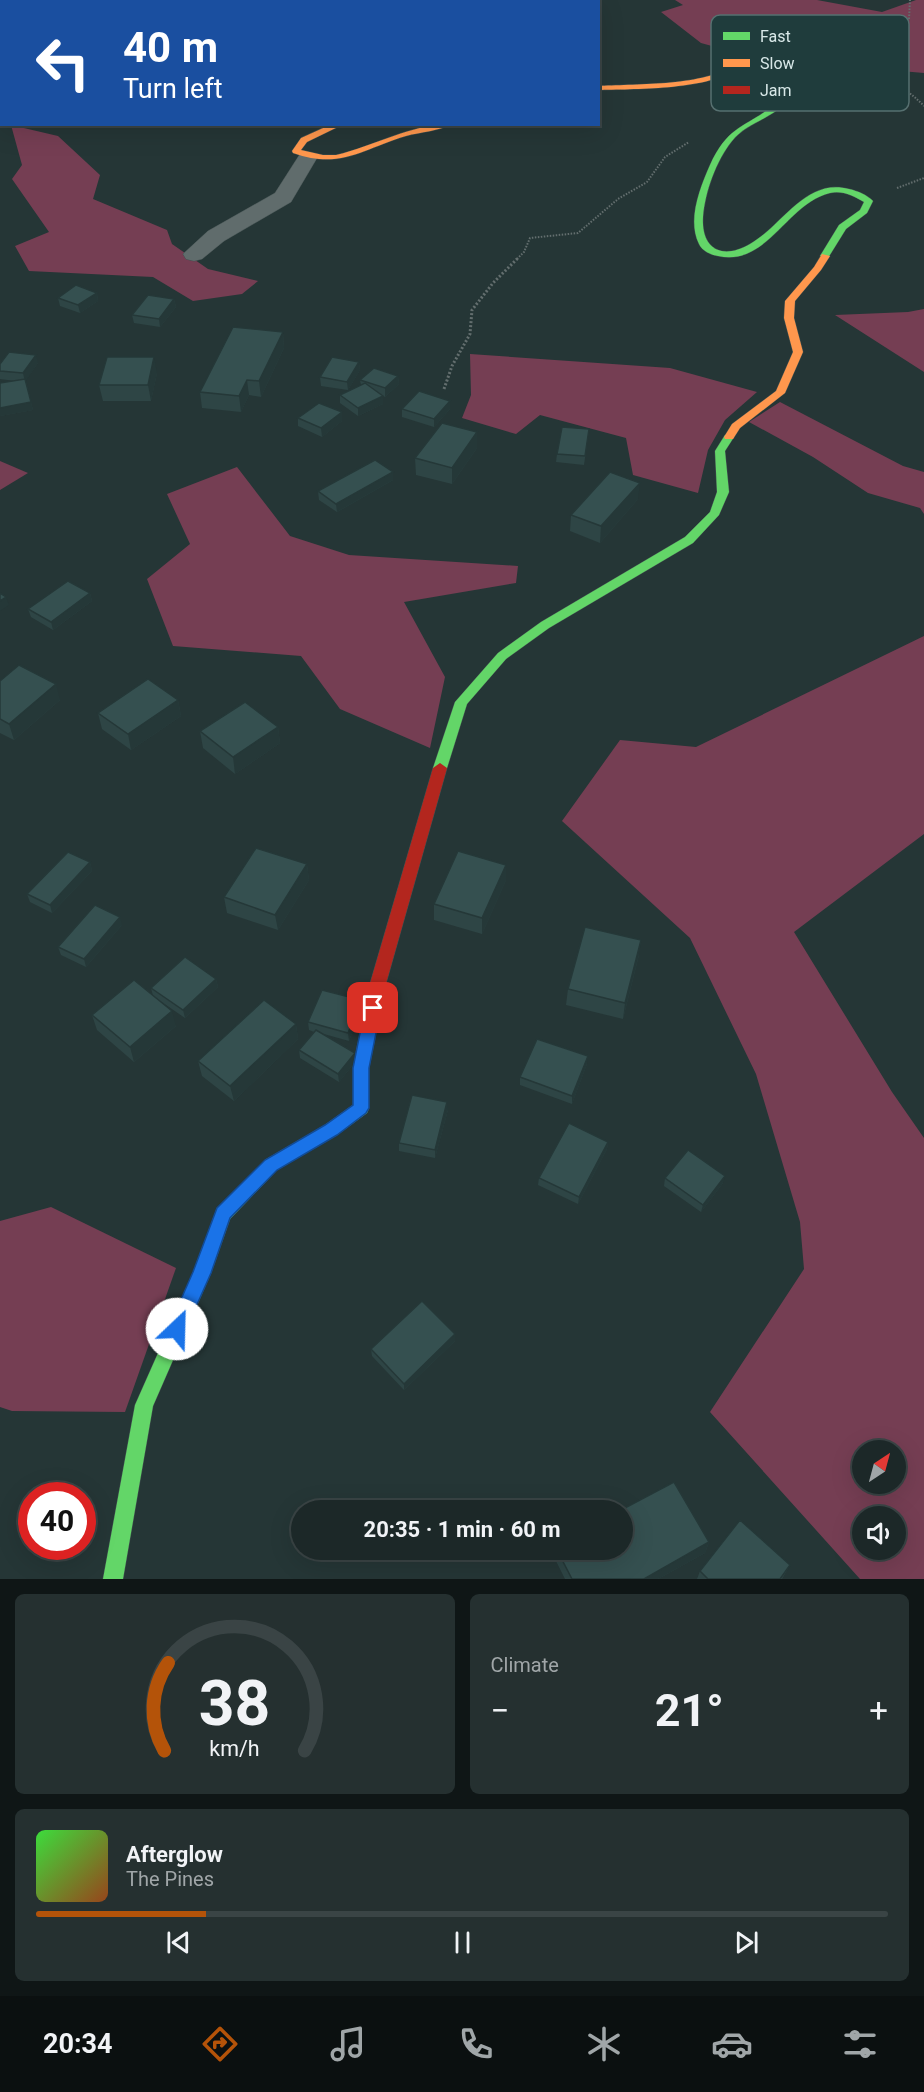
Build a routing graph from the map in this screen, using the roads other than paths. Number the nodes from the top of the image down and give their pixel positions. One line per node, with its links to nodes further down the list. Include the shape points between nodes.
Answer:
1 (711, 76): 2 (street)
2 (600, 88)
3 (774, 111): 8 (street, via 731,136 704,186 699,214 700,238 705,249 720,256 735,256 751,249 823,191 859,194 869,201 864,212 842,227 818,268 790,301 789,318 798,352 780,393 736,426 720,451 723,492 715,513 689,540 545,625 502,656 462,702 381,967 361,1068 361,1108 271,1165 223,1214 202,1273 144,1405)
4 (336, 126): 6 (street, via 304,140 296,151)
5 (440, 126): 6 (street, via 347,156)
6 (307, 158): 7 (street, via 284,197 216,236)
7 (194, 255)
8 (113, 1579)

